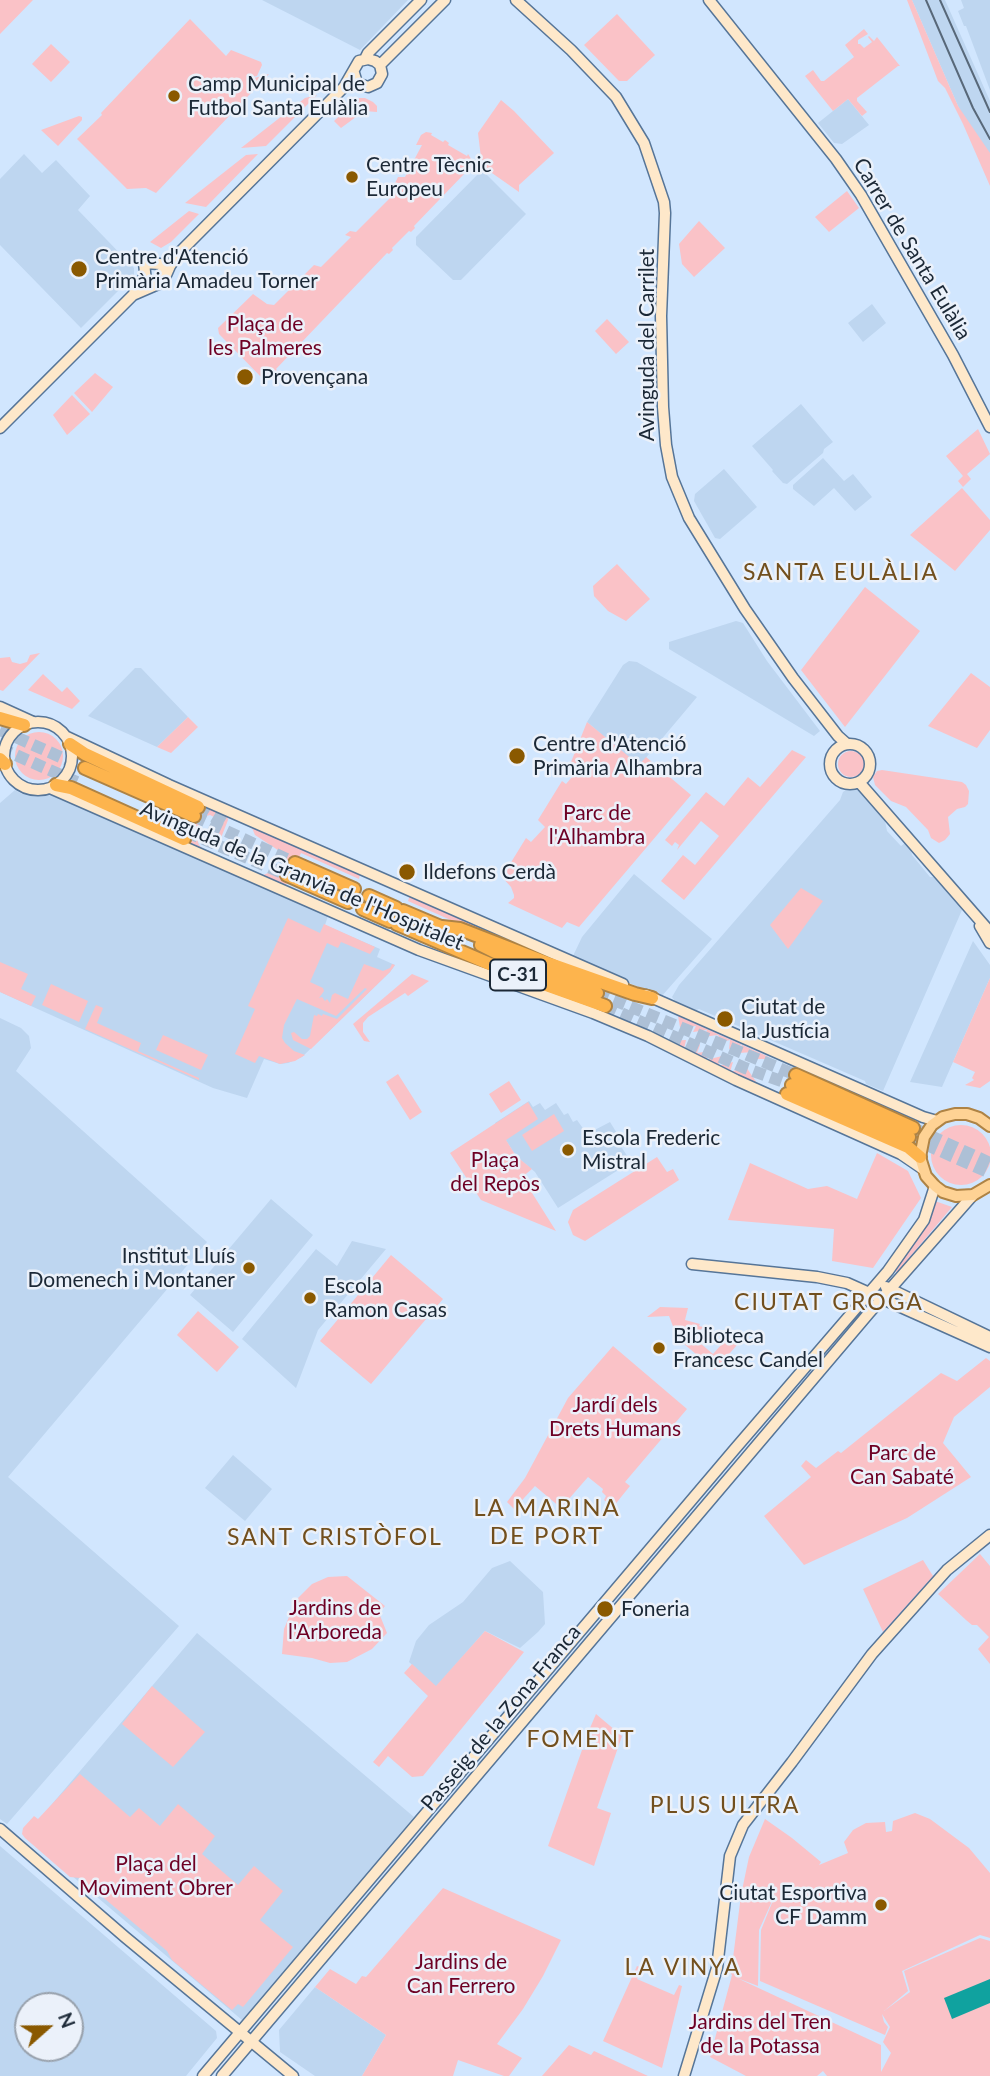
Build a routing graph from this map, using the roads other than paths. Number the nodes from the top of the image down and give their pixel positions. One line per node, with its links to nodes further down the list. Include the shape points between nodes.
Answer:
1 (421, 0): 5 (main road)
2 (445, 0): 6 (main road)
3 (516, 0): 18 (main road, Avinguda del Carrilet, via 616,97 644,143 666,213 663,407 672,477 689,518 745,609)
4 (709, 0): 12 (main road, Carrer de Santa Eulàlia, via 862,195)
5 (365, 59): 6 (main road); 7 (main road, via 358,63)
6 (380, 65): 7 (main road, via 377,83 368,87)
7 (355, 78): 8 (main road)
8 (178, 254): 9 (main road); 10 (main road)
9 (157, 263): 10 (main road); 11 (main road, via 144,263)
10 (167, 274): 11 (main road, via 160,285)
11 (148, 281): 13 (main road)
12 (990, 427)
13 (0, 428)
14 (0, 707): 16 (main road)
15 (0, 718): 16 (highway)
16 (29, 724): 17 (main road, via 54,726); 19 (main road, via 8,739)
17 (68, 740): 20 (highway, via 85,754 196,811); 23 (main road, via 69,769); 36 (main road, Avinguda de la Granvia de l'Hospitalet)
18 (842, 743): 21 (main road, via 865,750 870,760 868,773); 21 (main road, via 832,757 834,776 846,783)
19 (3, 766): 23 (main road, via 17,783 28,788)
20 (85, 768)
21 (859, 782): 30 (main road)
22 (79, 783): 23 (highway, via 185,835 71,788)
23 (53, 786): 42 (main road, Avinguda de la Granvia de l'Hospitalet, via 419,950 648,1036)
24 (295, 863): 26 (highway)
25 (287, 875): 28 (highway)
26 (354, 889)
27 (369, 896): 32 (highway, C-31)
28 (348, 902)
29 (363, 909): 37 (highway, Avinguda de la Granvia de l'Hospitalet / C-31, via 499,968)
30 (974, 913): 31 (main road); 33 (main road); 34 (main road)
31 (990, 923)
32 (442, 927): 35 (highway, Avinguda de la Granvia de l'Hospitalet / C-31); 36 (highway, via 460,929)
33 (990, 932)
34 (990, 943)
35 (597, 993)
36 (652, 998): 39 (main road, Avinguda de la Granvia de l'Hospitalet)
37 (605, 1006)
38 (984, 1115): 39 (main road, via 955,1114); 40 (main road)
39 (937, 1121): 42 (main road, via 924,1137)
40 (990, 1126)
41 (911, 1132): 42 (highway, via 792,1084 908,1147)
42 (922, 1163): 43 (main road)
43 (935, 1186): 45 (main road, via 956,1196); 47 (main road, Passeig de la Zona Franca, via 919,1229)
44 (989, 1187): 45 (main road)
45 (973, 1195): 49 (main road, Passeig de la Zona Franca)
46 (692, 1264): 48 (main road, via 835,1280)
47 (877, 1283): 48 (main road, Passeig de la Zona Franca); 49 (main road)
48 (870, 1292): 49 (main road); 53 (main road, Passeig de la Zona Franca)
49 (887, 1293): 50 (main road); 51 (main road); 54 (main road, Passeig de la Zona Franca)
50 (990, 1337)
51 (990, 1347)
52 (990, 1535): 63 (main road, via 947,1570 872,1654 743,1825 730,1856 717,1968)
53 (606, 1602): 54 (main road); 55 (main road, Passeig de la Zona Franca)
54 (617, 1611): 57 (main road, Passeig de la Zona Franca)
55 (420, 1819): 57 (main road); 58 (main road, Passeig de la Zona Franca)
56 (0, 1829): 58 (main road)
57 (432, 1829): 59 (main road, Passeig de la Zona Franca)
58 (239, 2033): 59 (main road); 60 (main road, Passeig de la Zona Franca)
59 (251, 2042): 61 (main road, Passeig de la Zona Franca); 62 (main road)
60 (203, 2076)
61 (222, 2076)
62 (293, 2076)
63 (684, 2076)

